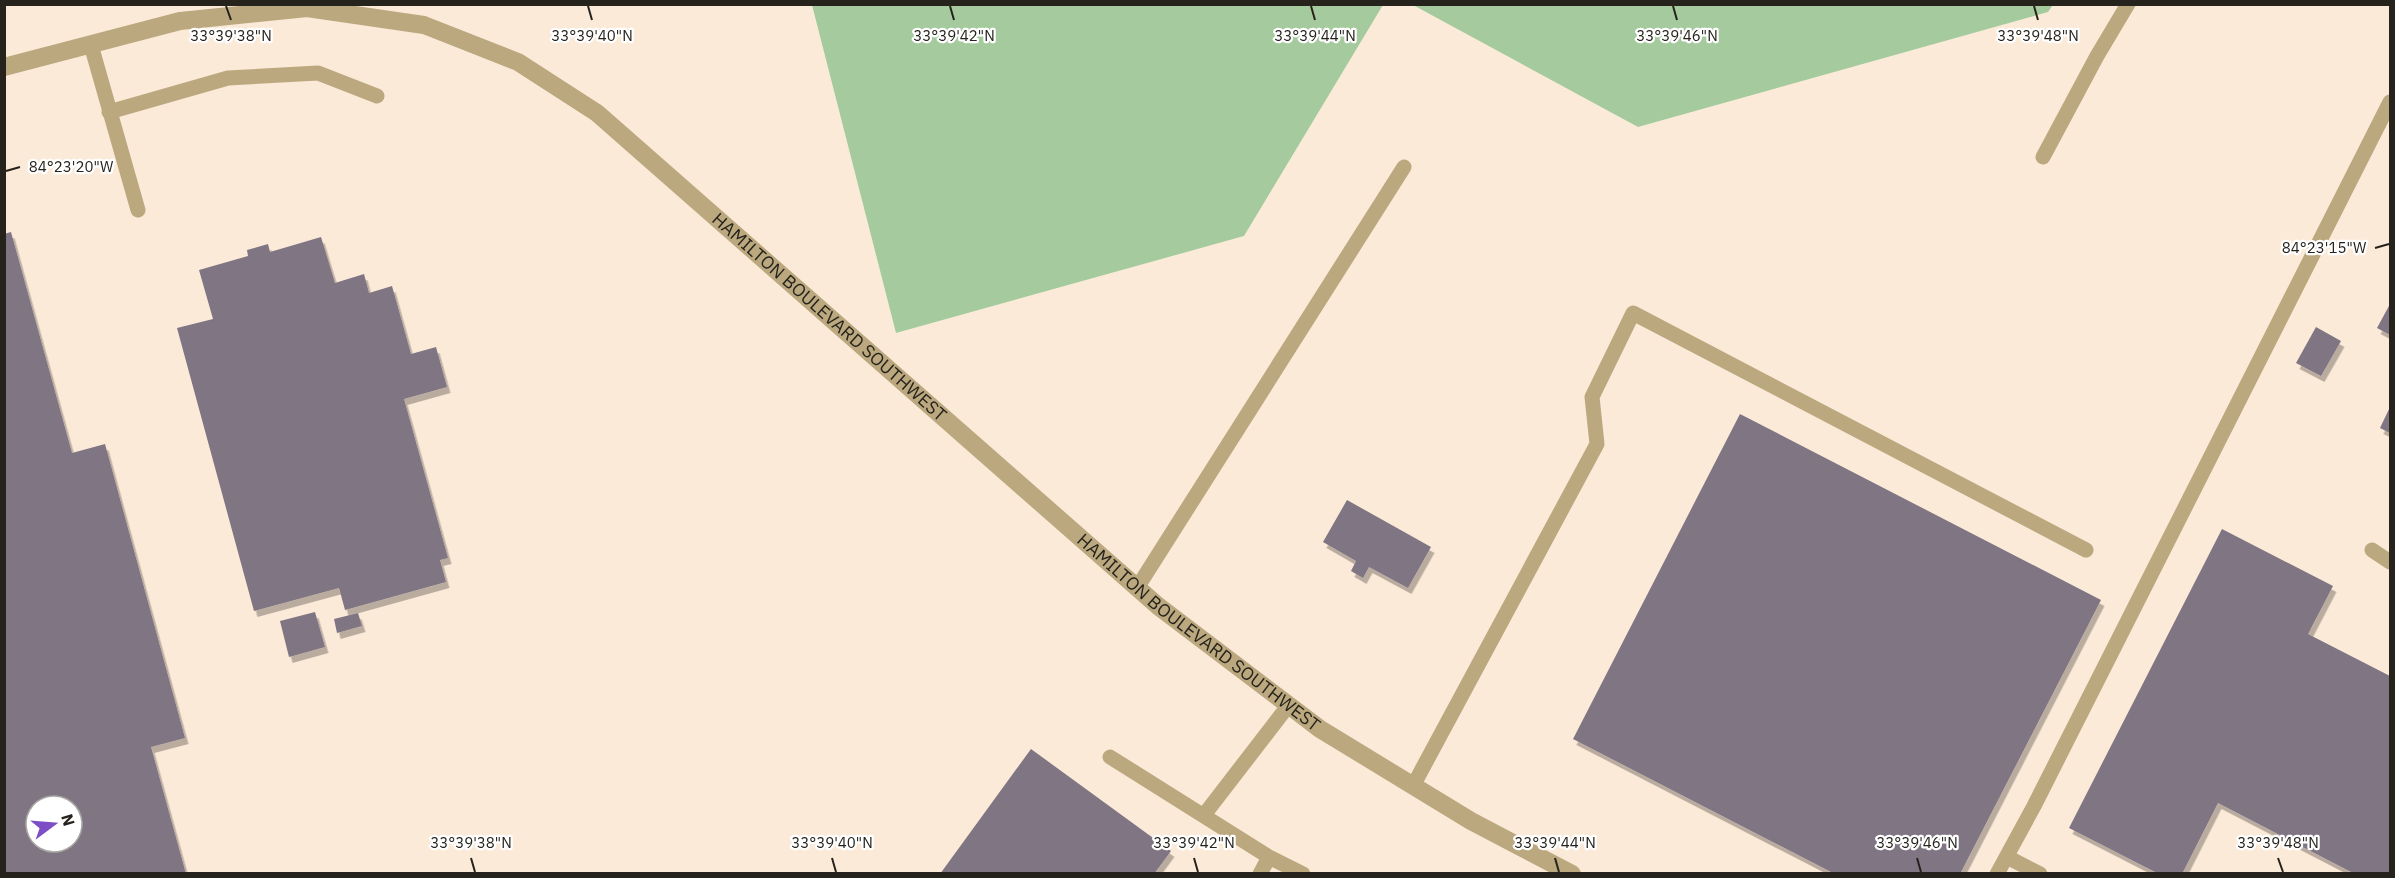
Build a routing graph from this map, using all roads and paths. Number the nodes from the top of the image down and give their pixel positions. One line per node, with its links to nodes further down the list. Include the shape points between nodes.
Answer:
1 (2128, 4): 8 (lane)
2 (259, 8): 3 (street, HAMILTON BOULEVARD SOUTHWEST, via 180,21); 14 (street, HAMILTON BOULEVARD SOUTHWEST, via 307,8 423,25 518,62 597,113)
3 (91, 45): 4 (street, HAMILTON BOULEVARD SOUTHWEST); 7 (lane)
4 (4, 67)
5 (377, 96): 7 (lane, via 318,73 240,77)
6 (2391, 102): 20 (lane)
7 (109, 112): 10 (lane)
8 (2043, 157)
9 (1404, 167): 14 (lane)
10 (138, 210)
11 (2086, 550): 17 (lane, via 1633,314 1592,397 1597,444)
12 (2372, 550): 13 (lane)
13 (2391, 562)
14 (1137, 588): 15 (street, HAMILTON BOULEVARD SOUTHWEST)
15 (1288, 706): 17 (street, HAMILTON BOULEVARD SOUTHWEST); 18 (lane)
16 (1110, 757): 18 (lane)
17 (1413, 786): 23 (street, HAMILTON BOULEVARD SOUTHWEST)
18 (1204, 815): 19 (lane)
19 (1269, 857): 21 (lane); 22 (lane)
20 (2007, 857): 24 (lane); 25 (lane)
21 (1260, 873)
22 (1302, 873)
23 (1572, 873)
24 (1997, 873)
25 (2040, 873)

